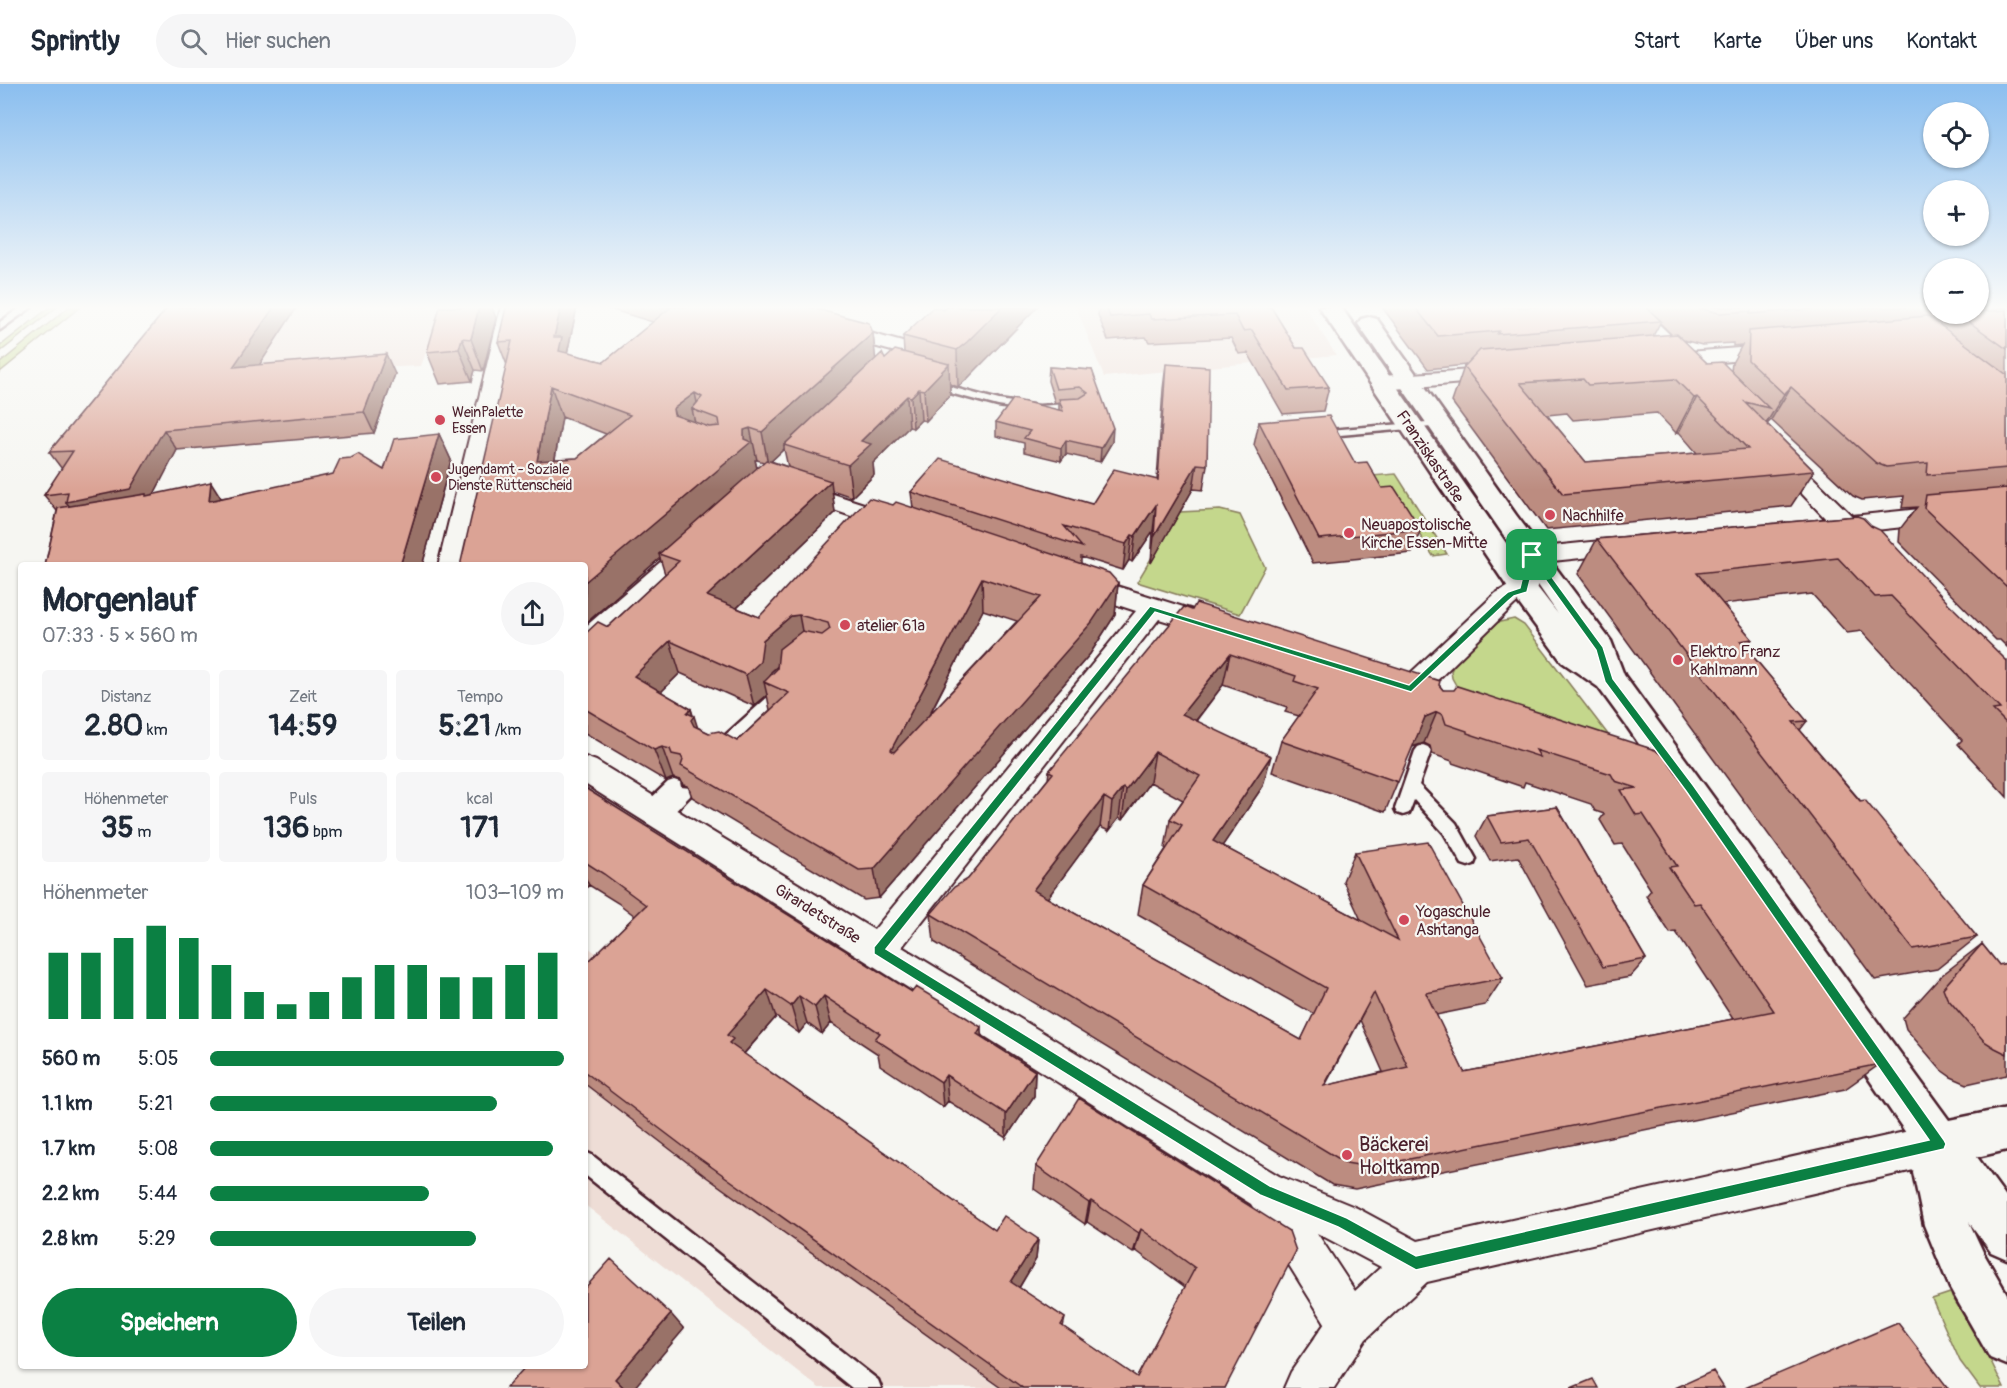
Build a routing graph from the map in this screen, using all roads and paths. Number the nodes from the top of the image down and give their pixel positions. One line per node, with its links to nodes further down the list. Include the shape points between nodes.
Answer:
1 (497, 368): 24 (street)
2 (1372, 368): 9 (main road, Franziskastraße)
3 (1401, 368): 7 (main road, Franziskastraße)
4 (1692, 368): 6 (street)
5 (1524, 372): 7 (street)
6 (1701, 377)
7 (1410, 381): 9 (street); 11 (main road, Franziskastraße)
8 (920, 382): 10 (lane, via 998,403 1039,409)
9 (1382, 383): 12 (main road, Franziskastraße)
10 (1079, 406)
11 (1439, 424): 12 (lane); 23 (main road, Franziskastraße)
12 (1411, 426): 13 (lane); 26 (main road, Franziskastraße)
13 (1307, 435)
14 (1764, 441): 17 (street)
15 (776, 483): 20 (street)
16 (2007, 508): 17 (street)
17 (1846, 525): 19 (street); 22 (street)
18 (715, 527): 29 (street)
19 (1807, 529)
20 (920, 531)
21 (1655, 544): 23 (street)
22 (1873, 552)
23 (1532, 555): 26 (street); 31 (main road, Franziskastraße, via 1600,649)
24 (452, 562)
25 (1056, 576): 27 (street)
26 (1524, 590): 31 (main road, Franziskastraße, via 1573,654); 32 (street, via 1511,594 1398,684)
27 (1153, 608): 28 (street); 39 (street)
28 (1241, 635)
29 (588, 639)
30 (777, 678): 33 (lane, via 777,697)
31 (1609, 680): 41 (main road, Franziskastraße)
32 (1440, 698)
33 (719, 751)
34 (1423, 751): 36 (lane)
35 (588, 770): 39 (street, Girardetstraße, via 667,801)
36 (1411, 787): 37 (lane); 38 (lane, via 1450,828)
37 (1403, 809)
38 (1468, 859)
39 (878, 951): 43 (street, Girardetstraße)
40 (2007, 1129): 41 (main road)
41 (1940, 1144): 44 (main road, Franziskastraße); 45 (street); 47 (main road, via 1935,1172 1947,1225 1967,1271)
42 (588, 1164): 48 (lane)
43 (1265, 1190): 45 (street, Girardetstraße, via 1342,1223); 46 (street, Girardetstraße)
44 (2007, 1236)
45 (1416, 1263): 46 (street)
46 (1352, 1324): 49 (street)
47 (2007, 1341)
48 (870, 1388)
49 (1308, 1388)

